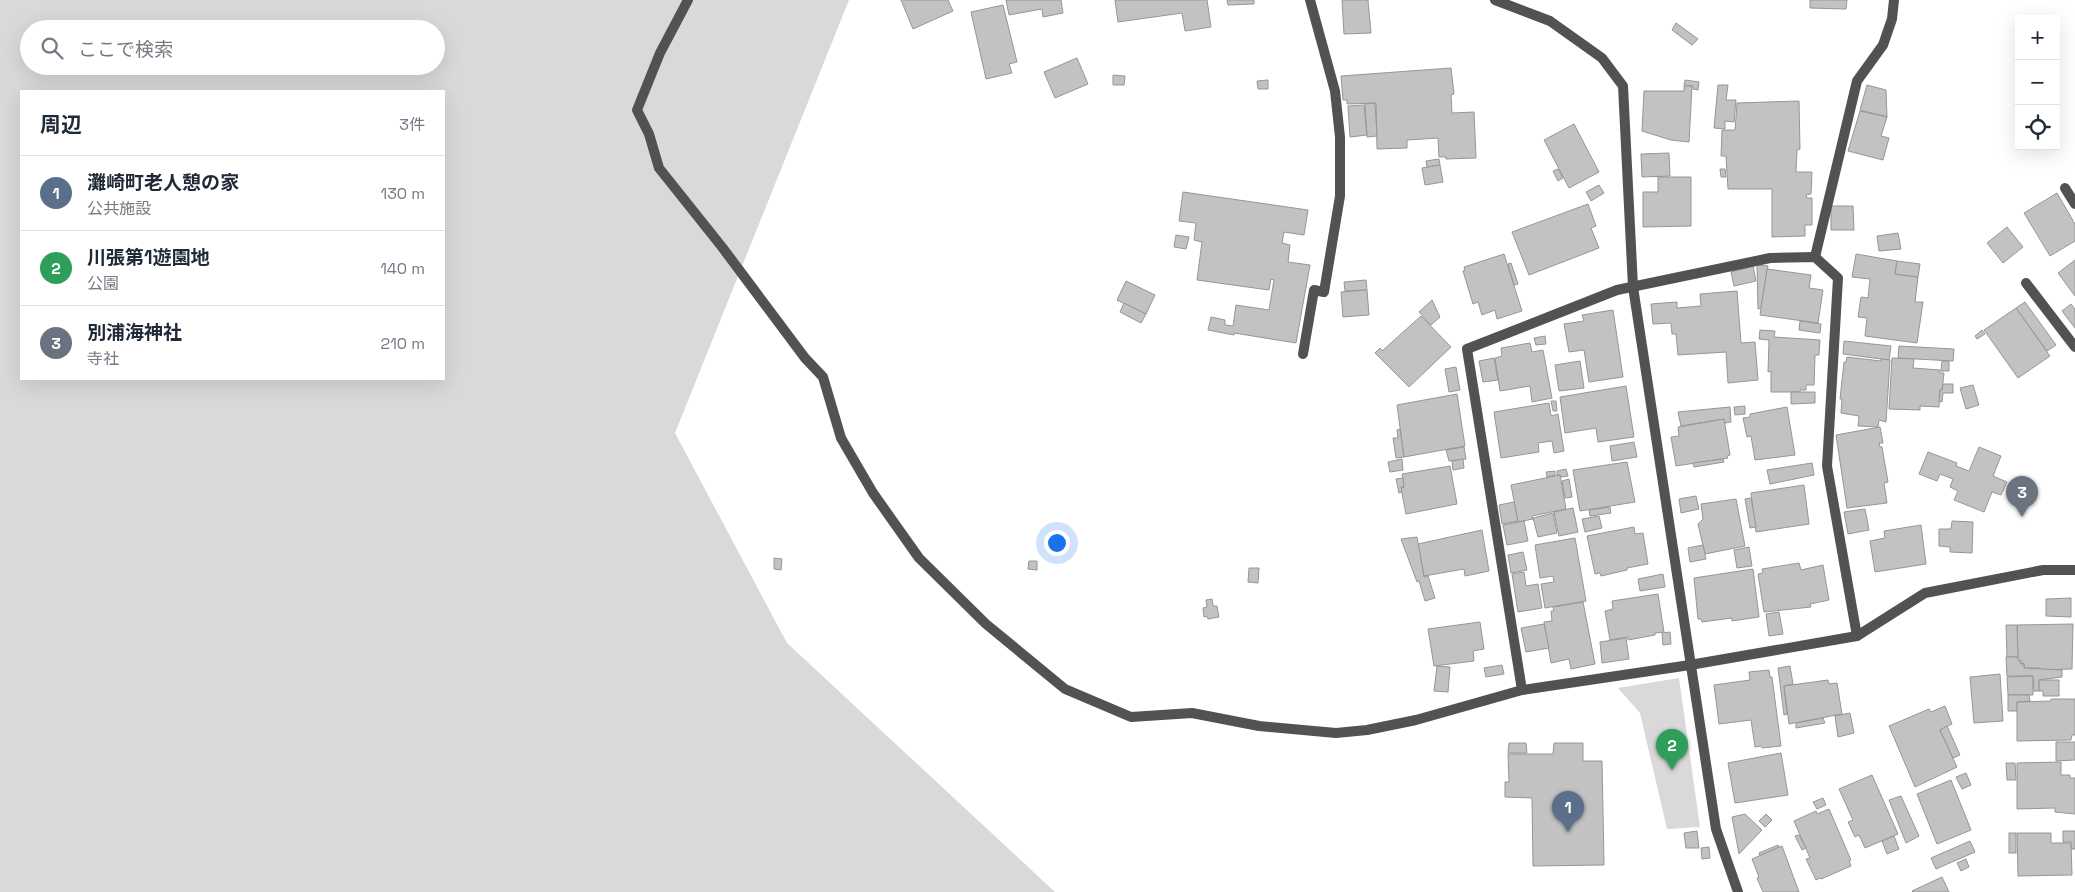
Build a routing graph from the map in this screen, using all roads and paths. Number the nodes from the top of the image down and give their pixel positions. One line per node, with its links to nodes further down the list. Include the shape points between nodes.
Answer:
1 (688, 0): 15 (street, via 660,53 637,110 660,168 805,358 823,377 841,438 873,493 920,558 993,630 1065,689 1131,717 1192,713 1259,726 1336,733 1416,720)
2 (1310, 0): 11 (street, via 1335,91 1340,137 1340,196 1324,292 1314,290)
3 (1495, 0): 9 (street, via 1550,21 1602,58 1623,86)
4 (1894, 0): 7 (street, via 1892,19 1883,45 1857,81)
5 (2065, 188): 6 (street)
6 (2075, 204)
7 (1815, 257): 9 (street, via 1770,258); 13 (street, via 1838,278 1827,466)
8 (2026, 283): 10 (street)
9 (1633, 287): 14 (street); 15 (street, via 1617,290 1467,349)
10 (2075, 347)
11 (1302, 354)
12 (2075, 570): 13 (street, via 2043,570 1926,592)
13 (1857, 636): 14 (street)
14 (1690, 665): 15 (street); 16 (street, via 1716,829)
15 (1522, 690)
16 (1738, 892)

